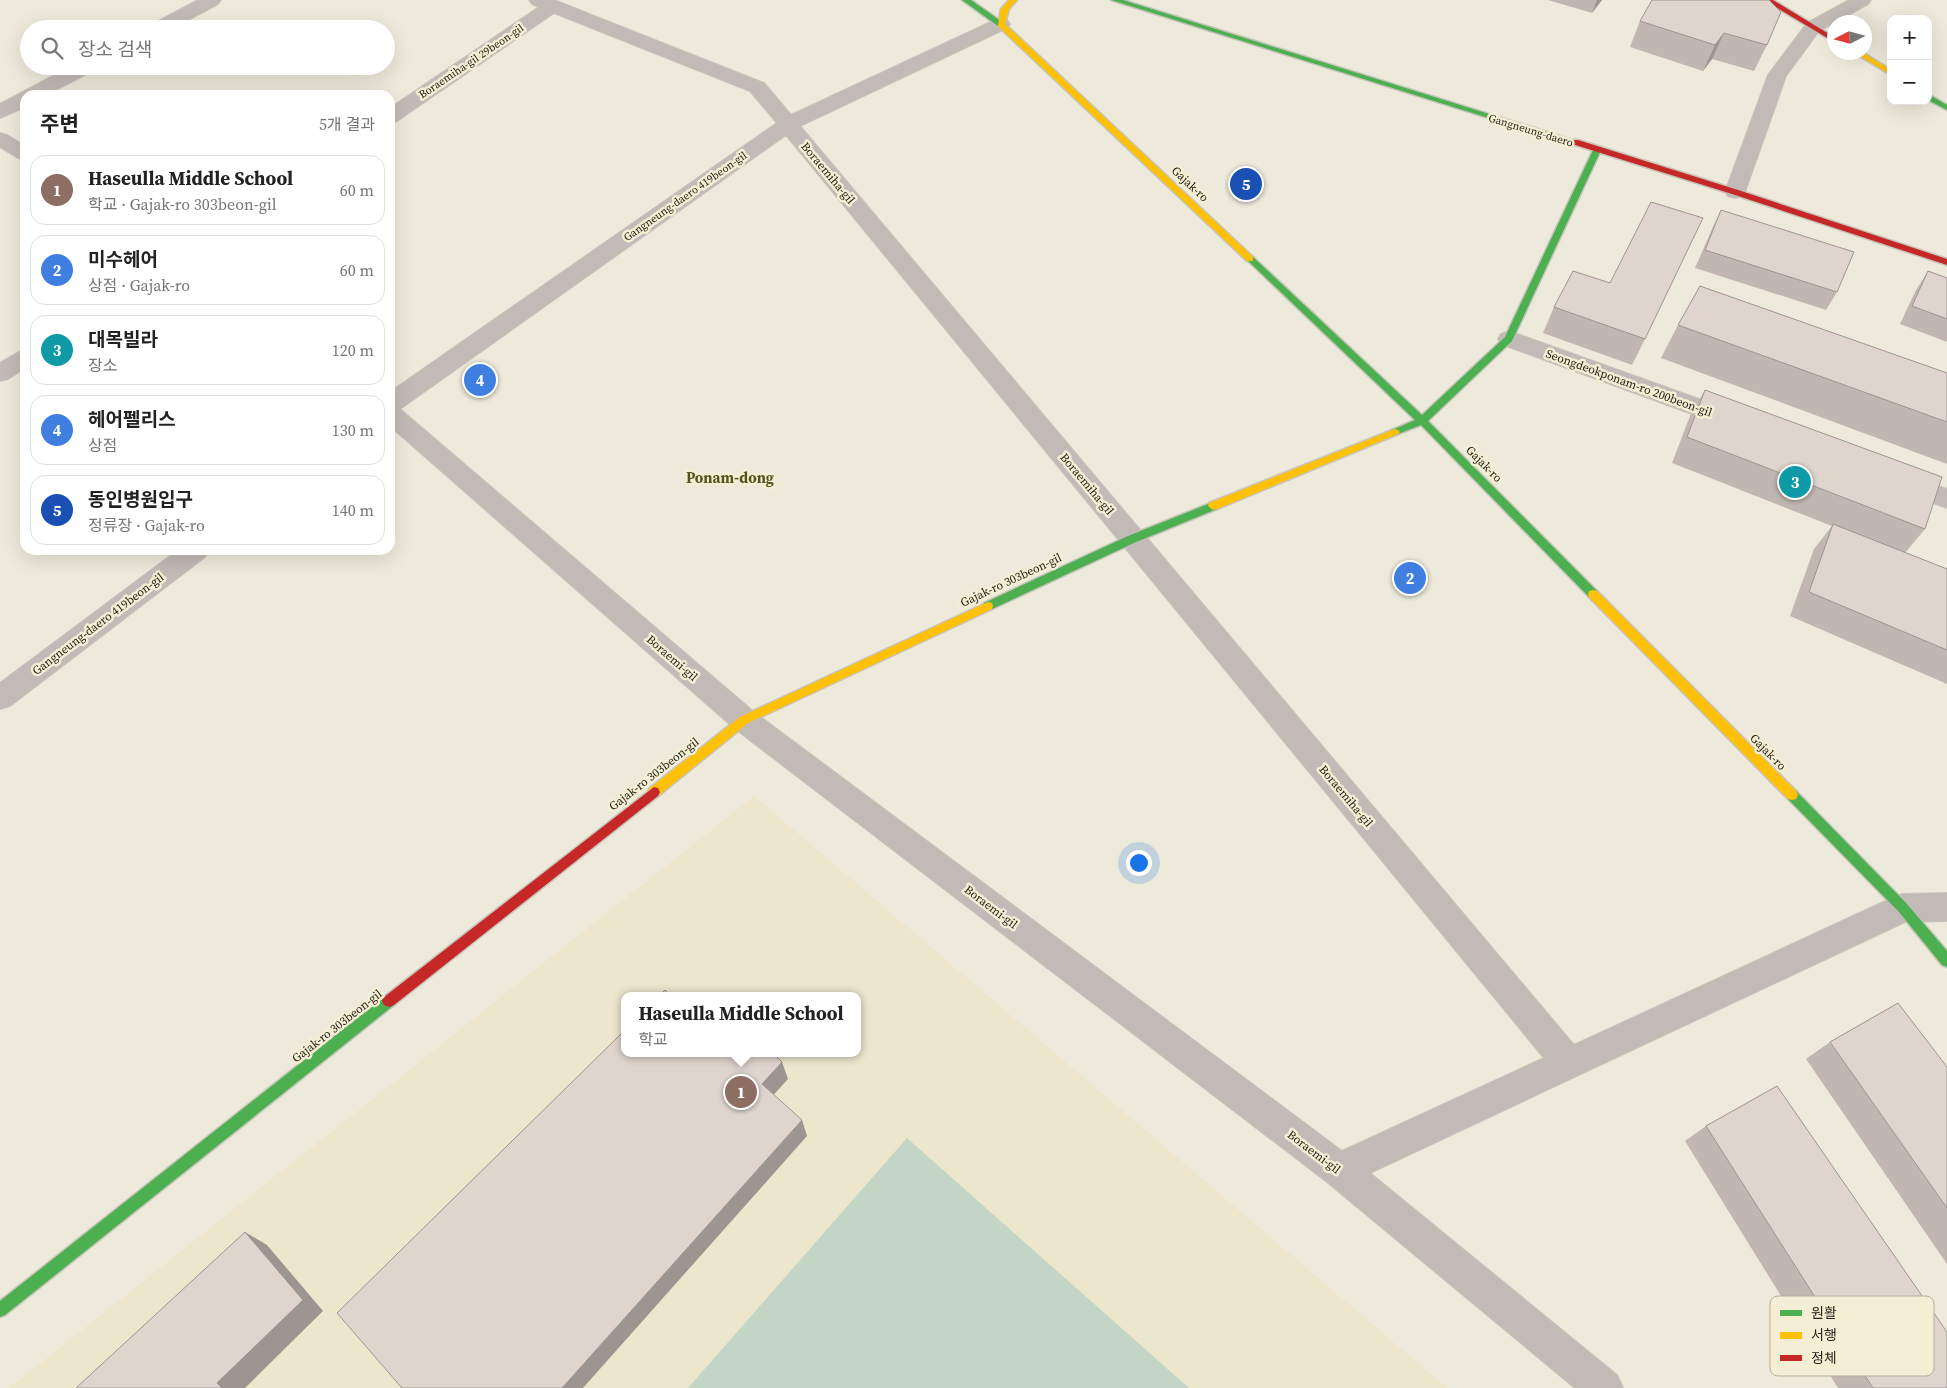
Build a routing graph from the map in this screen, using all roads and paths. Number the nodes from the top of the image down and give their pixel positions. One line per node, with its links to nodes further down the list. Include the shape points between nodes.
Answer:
1 (212, 0): 8 (street)
2 (966, 0): 9 (street, Gajak-ro)
3 (1013, 0): 9 (street, via 1005,9)
4 (1115, 0): 23 (street, Gangneung-daero)
5 (1768, 0): 10 (street)
6 (1862, 0): 10 (street)
7 (545, 3): 20 (street, Boraemiha-gil 29beon-gil); 21 (street, Boraemiha-gil, via 757,87)
8 (174, 20)
9 (1001, 24): 21 (street, Gangneung-daero 419beon-gil); 32 (street, Gajak-ro)
10 (1813, 27): 11 (street); 25 (street, via 1777,75)
11 (1827, 36)
12 (1869, 60): 13 (street)
13 (1887, 71)
14 (69, 75): 15 (street)
15 (41, 90)
16 (1932, 99): 18 (street)
17 (20, 102): 19 (street)
18 (1947, 108)
19 (0, 112)
20 (395, 113)
21 (788, 124): 30 (street, Gangneung-daero 419beon-gil); 36 (street, Boraemiha-gil)
22 (0, 139): 24 (street)
23 (1597, 150): 25 (street, Gangneung-daero); 27 (street)
24 (20, 151)
25 (1734, 192): 26 (street, Gangneung-daero)
26 (1947, 262)
27 (1509, 339): 32 (street); 33 (street, Seongdeokponam-ro 200beon-gil)
28 (20, 361): 29 (street)
29 (0, 373)
30 (395, 400)
31 (395, 417): 39 (street, Boraemi-gil)
32 (1422, 421): 36 (street, Gajak-ro 303beon-gil); 41 (street, Gajak-ro)
33 (1751, 427)
34 (1882, 475): 35 (street)
35 (1947, 499)
36 (1132, 539): 39 (street, Gajak-ro 303beon-gil); 43 (street, Boraemiha-gil)
37 (189, 555): 38 (street, Gangneung-daero 419beon-gil)
38 (0, 698)
39 (744, 720): 44 (street, Boraemi-gil); 45 (street, Gajak-ro 303beon-gil)
40 (1947, 907): 41 (street)
41 (1903, 908): 42 (street, Gajak-ro); 43 (street)
42 (1947, 961)
43 (1568, 1063): 44 (street)
44 (1339, 1170): 46 (street, Boraemi-gil)
45 (0, 1310)
46 (1604, 1388)

